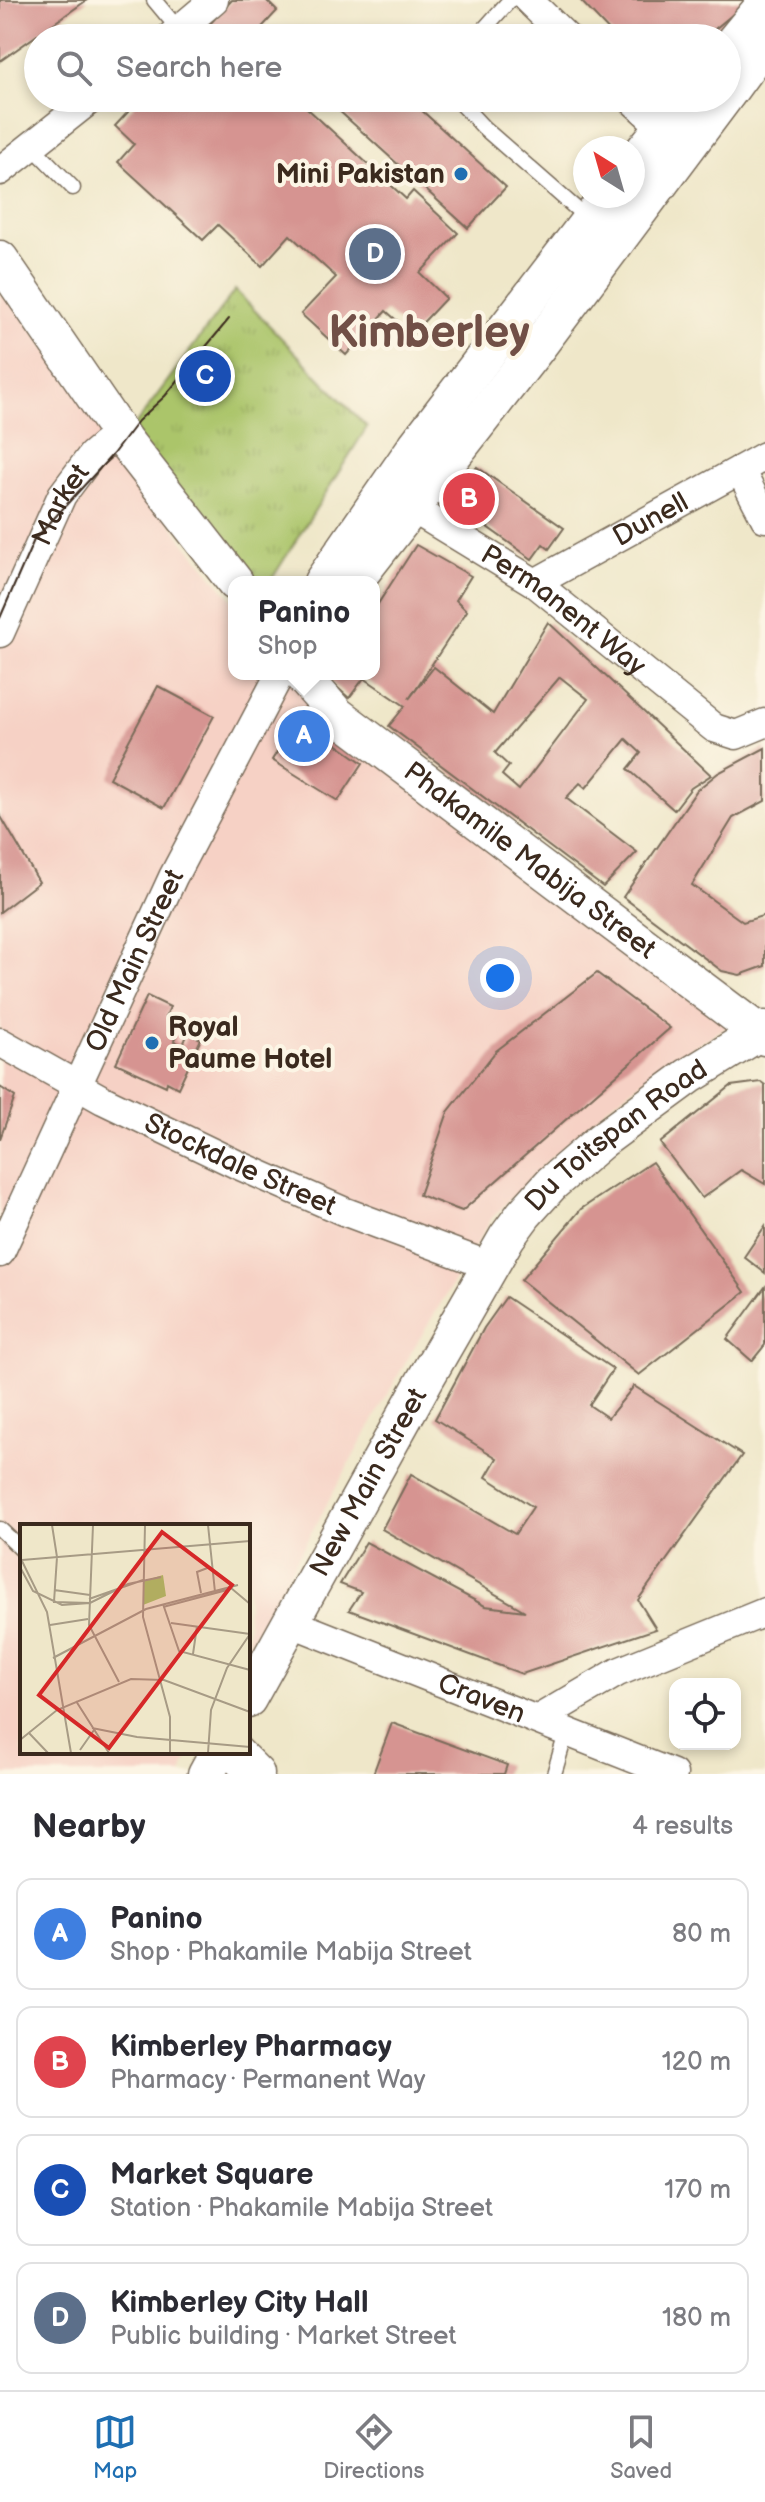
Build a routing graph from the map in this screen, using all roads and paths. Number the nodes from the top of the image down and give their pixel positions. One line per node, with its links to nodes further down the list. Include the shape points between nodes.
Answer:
1 (154, 0): 6 (lane)
2 (214, 0): 7 (street)
3 (510, 0): 8 (lane)
4 (528, 0): 9 (street)
5 (762, 23): 10 (street); 11 (street)
6 (168, 24)
7 (186, 24)
8 (489, 24)
9 (553, 24)
10 (741, 39)
11 (741, 66)
12 (74, 112): 18 (street)
13 (469, 112): 22 (lane)
14 (645, 112): 17 (street)
15 (682, 112): 17 (street)
16 (706, 112): 17 (street)
17 (674, 138): 19 (street); 28 (street)
18 (32, 146): 20 (street); 21 (lane)
19 (645, 156)
20 (0, 171)
21 (73, 188)
22 (573, 190)
23 (599, 208): 28 (street)
24 (0, 259): 25 (street)
25 (119, 432): 31 (street); 36 (street, Market, via 92,455 62,495)
26 (765, 456): 27 (street, Dunell)
27 (740, 470): 29 (street); 30 (street, Dunell)
28 (397, 499): 32 (street); 33 (street, via 389,535); 34 (street, Permanent Way)
29 (765, 518)
30 (580, 558): 34 (street, Dunell); 35 (street, via 576,582)
31 (230, 576)
32 (327, 576)
33 (358, 576)
34 (535, 583): 35 (street, Permanent Way)
35 (582, 621): 39 (street, Permanent Way, via 726,735)
36 (0, 633)
37 (277, 680): 42 (street, Old Main Street, via 173,877)
38 (306, 680): 40 (street, Phakamile Mabija Street, via 337,715)
39 (765, 723)
40 (763, 1032): 44 (street, Du Toitspan Road, via 634,1116 552,1183)
41 (0, 1042): 42 (street, Stockdale Street)
42 (77, 1086): 43 (street, Old Main Street); 44 (street, Stockdale Street, via 330,1205)
43 (0, 1253)
44 (490, 1266): 48 (street, New Main Street)
45 (0, 1529): 46 (lane)
46 (20, 1548)
47 (765, 1612): 50 (street, via 618,1672)
48 (292, 1623): 49 (street, New Main Street); 50 (street, Craven)
49 (250, 1696)
50 (540, 1718): 51 (street, Craven)
51 (567, 1730): 54 (lane); 55 (street, Craven)
52 (219, 1762): 53 (street)
53 (256, 1774)
54 (554, 1774)
55 (673, 1774)

